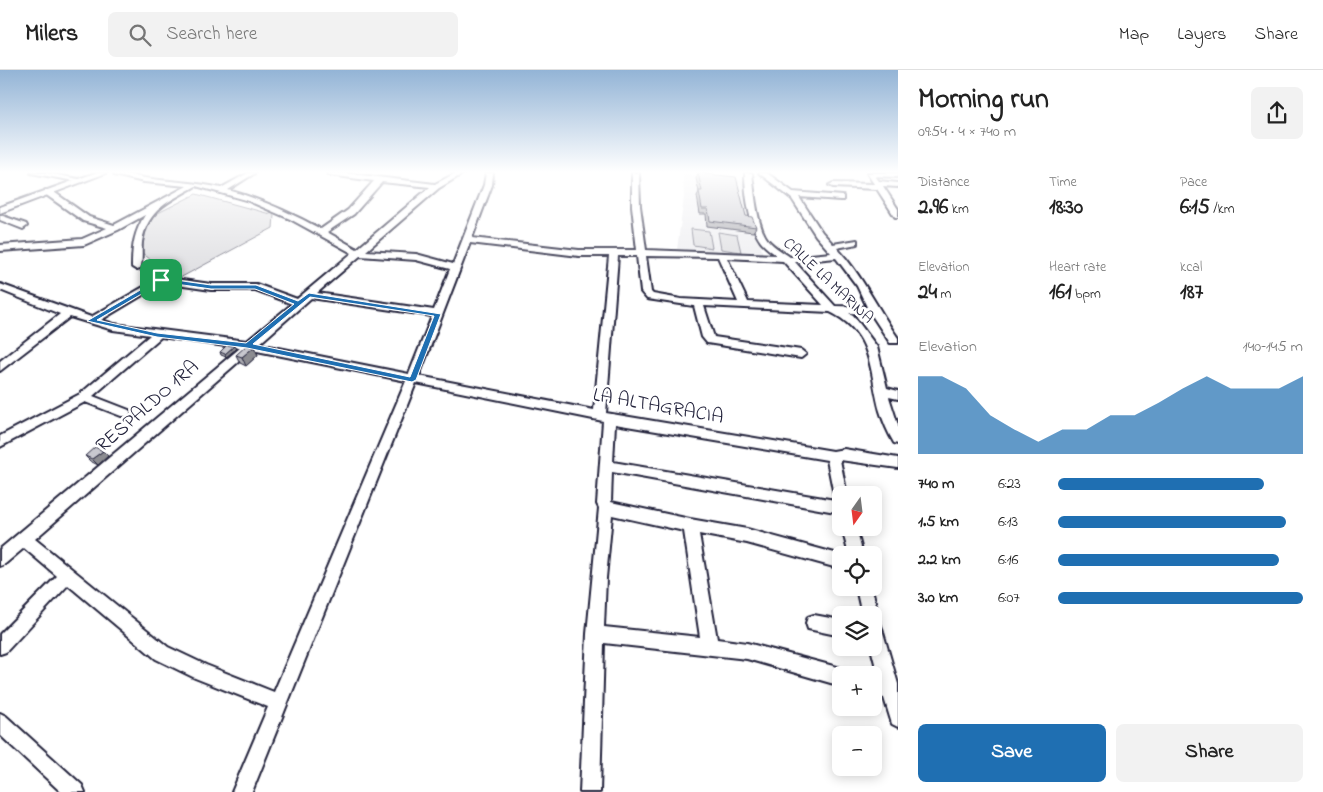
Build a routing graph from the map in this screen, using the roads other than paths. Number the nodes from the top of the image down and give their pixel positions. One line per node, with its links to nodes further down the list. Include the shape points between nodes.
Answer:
1 (70, 207): 12 (street, via 86,219)
2 (156, 207): 12 (street); 24 (street, via 136,240)
3 (271, 207): 13 (street)
4 (356, 207): 13 (street)
5 (412, 207): 19 (street, RESPALDO 1RA)
6 (480, 207): 14 (street)
7 (636, 207): 18 (street)
8 (753, 207): 23 (street, CALLE LA MARINA, via 760,234)
9 (800, 207): 16 (street)
10 (0, 217): 11 (street)
11 (23, 226)
12 (115, 228): 17 (street, via 84,242)
13 (320, 232): 19 (street)
14 (467, 240): 20 (street); 25 (street)
15 (854, 242): 16 (street)
16 (830, 247): 22 (street)
17 (0, 248)
18 (643, 252): 20 (street); 21 (street); 29 (street, via 646,292 650,297)
19 (358, 253): 25 (street, via 416,257); 27 (street, RESPALDO 1RA)
20 (614, 254): 48 (street)
21 (721, 255): 23 (street); 30 (street)
22 (838, 255): 23 (street); 32 (street, via 862,286)
23 (786, 259): 31 (street, CALLE LA MARINA)
24 (137, 267)
25 (456, 268): 34 (street)
26 (0, 287): 33 (street, LA ALTAGRACIA)
27 (309, 295): 28 (street, RESPALDO 1RA); 34 (street)
28 (299, 303): 35 (street, via 256,287 211,287 161,280); 40 (street, RESPALDO 1RA)
29 (698, 303): 30 (street); 41 (street, via 706,337 711,340)
30 (744, 304): 31 (street)
31 (832, 309): 32 (street); 36 (street, CALLE LA MARINA, via 849,317)
32 (874, 311): 37 (street)
33 (68, 313): 35 (street, LA ALTAGRACIA); 42 (street)
34 (438, 314): 43 (street)
35 (91, 321): 38 (street, LA ALTAGRACIA)
36 (858, 328): 37 (street); 44 (street, CALLE LA MARINA, via 872,347)
37 (887, 330): 39 (street)
38 (157, 335): 40 (street, LA ALTAGRACIA); 46 (street)
39 (894, 340)
40 (247, 345): 43 (street, LA ALTAGRACIA); 58 (street, RESPALDO 1RA)
41 (801, 354)
42 (1, 366)
43 (412, 380): 48 (street, LA ALTAGRACIA); 71 (street)
44 (882, 391): 45 (street); 49 (street, CALLE LA MARINA, via 886,412)
45 (898, 395)
46 (84, 397): 47 (street); 50 (street)
47 (125, 413)
48 (605, 417): 51 (street, LA ALTAGRACIA); 53 (street)
49 (898, 439)
50 (0, 442)
51 (833, 456): 52 (street, LA ALTAGRACIA, via 844,454); 54 (street)
52 (898, 463)
53 (607, 466): 55 (street); 56 (street)
54 (839, 486)
55 (832, 505)
56 (606, 507): 57 (street); 64 (street, via 597,580)
57 (690, 526): 60 (street, via 748,536); 66 (street)
58 (24, 539): 59 (street, RESPALDO 1RA); 61 (street)
59 (0, 559)
60 (832, 559)
61 (67, 576): 65 (street); 71 (street, via 162,653)
62 (814, 623): 63 (street)
63 (832, 626)
64 (595, 634): 66 (street); 76 (street, via 594,748)
65 (0, 646)
66 (710, 646): 68 (street, via 747,651)
67 (882, 656): 70 (street)
68 (832, 675)
69 (882, 688): 70 (street)
70 (894, 692): 72 (street)
71 (280, 703): 75 (street)
72 (898, 718)
73 (0, 722): 74 (street)
74 (75, 792)
75 (242, 792)
76 (590, 792)

